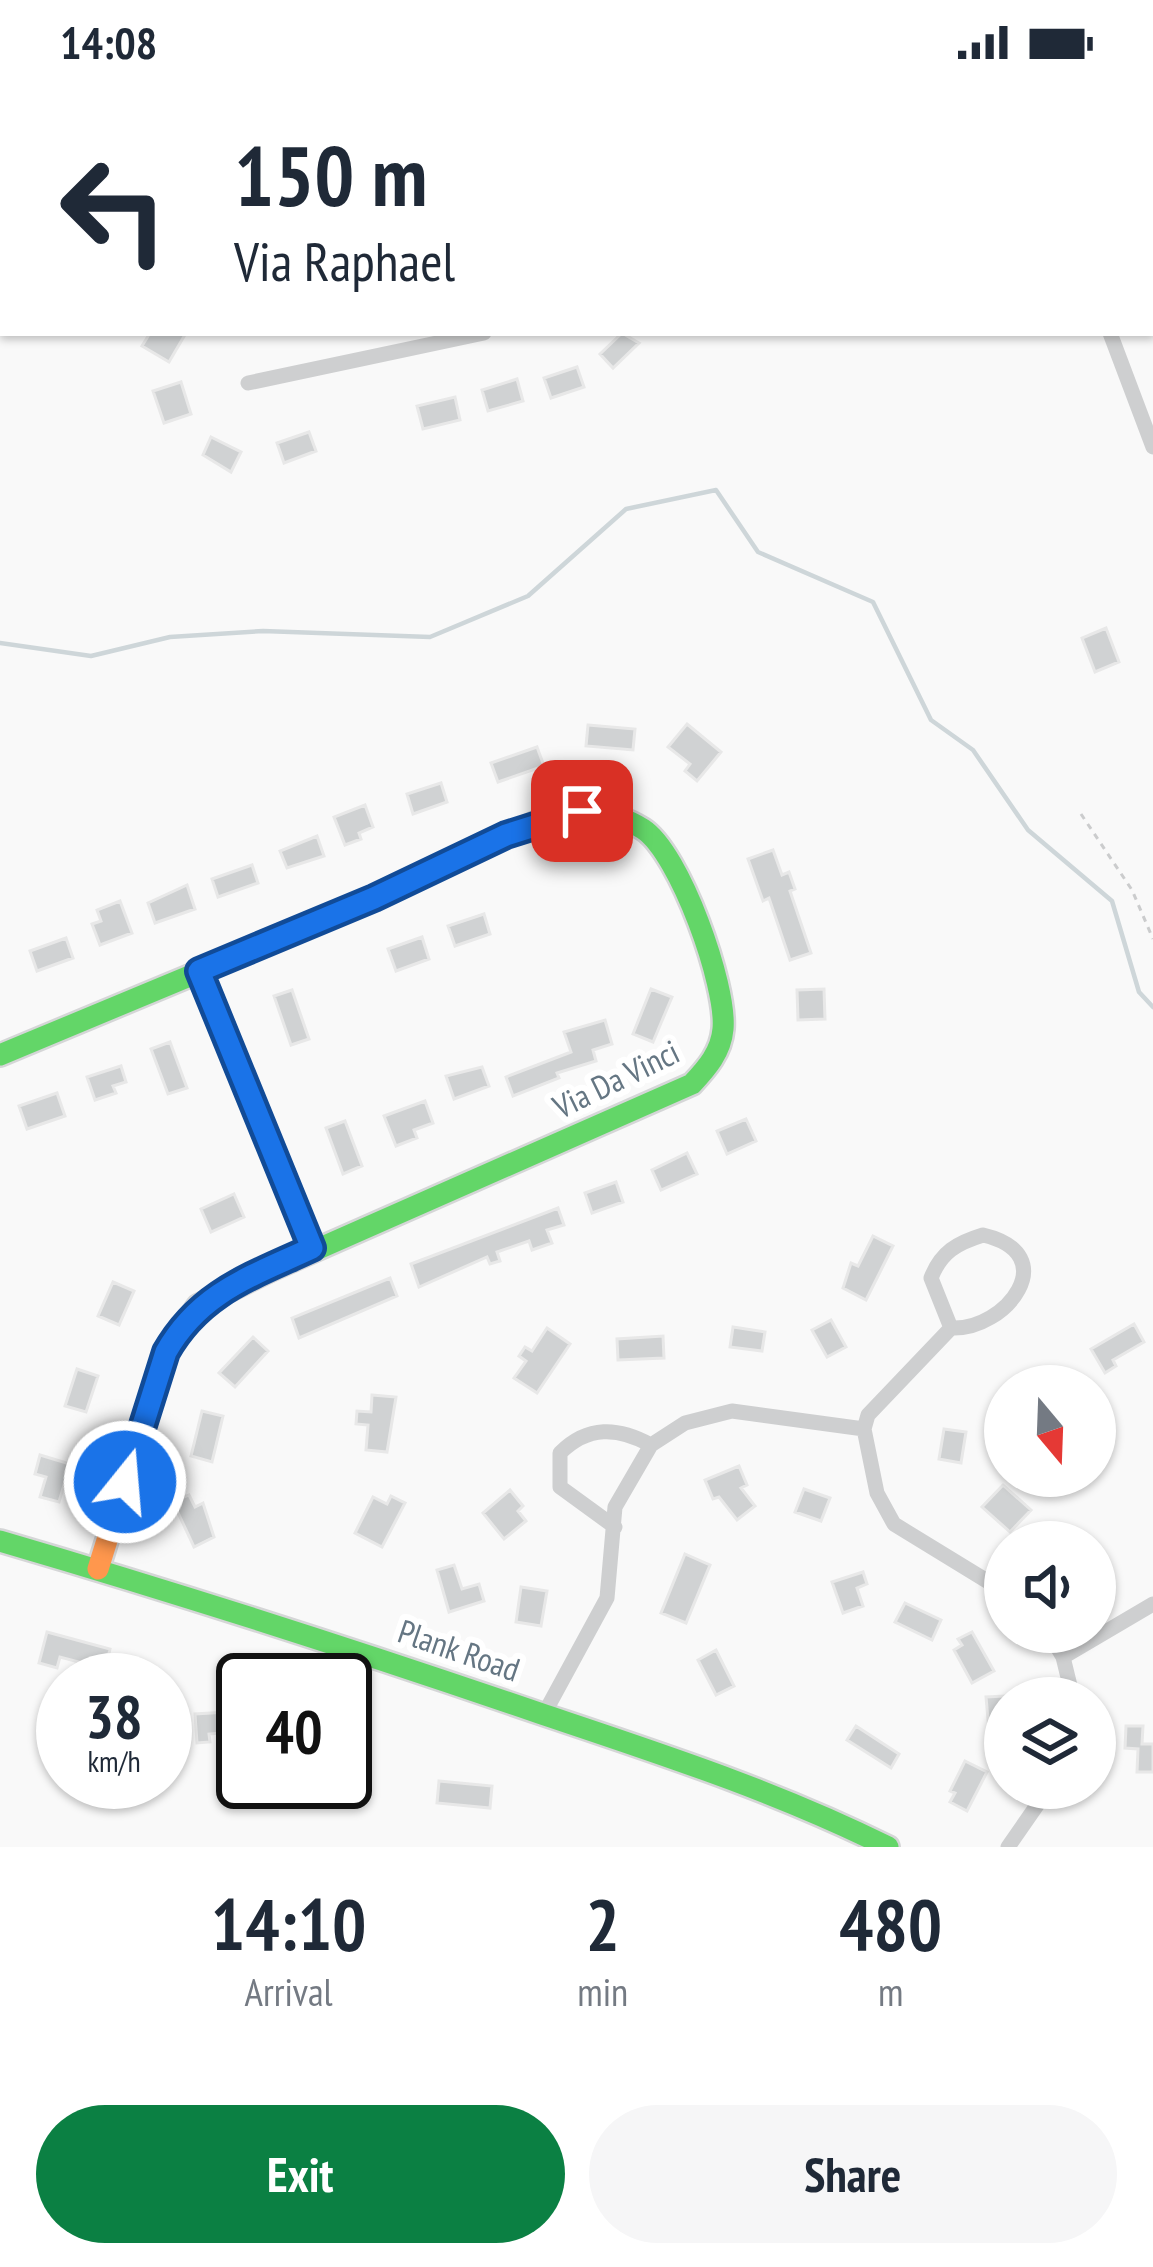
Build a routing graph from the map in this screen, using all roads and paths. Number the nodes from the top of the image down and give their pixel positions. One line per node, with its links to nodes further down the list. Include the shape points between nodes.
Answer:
1 (456, 336): 3 (street)
2 (1111, 336): 5 (street)
3 (408, 341): 4 (street)
4 (248, 383)
5 (1153, 448)
6 (1081, 814): 7 (path)
7 (1153, 938)
8 (199, 971): 9 (street, Via Da Vinci); 10 (street); 10 (street, Via Da Vinci, via 570,813 600,812 645,829 682,884 726,1007 711,1066 660,1101)
9 (0, 1054)
10 (312, 1248): 16 (street, Via Da Vinci, via 199,1306 177,1333)
11 (951, 1328): 11 (street, via 965,1329 1021,1292 1025,1273 1005,1240 960,1241 937,1263 931,1278); 12 (street, via 868,1415)
12 (864, 1429): 13 (street, via 731,1411 686,1423); 17 (street, via 877,1492 894,1524)
13 (651, 1445): 14 (street, via 616,1507); 14 (street, via 605,1431 560,1453 560,1487)
14 (615, 1527): 22 (street, via 608,1598)
15 (0, 1541): 16 (street, Plank Road)
16 (98, 1569): 22 (street, Plank Road)
17 (984, 1579)
18 (1153, 1604): 20 (street)
19 (1060, 1653): 20 (street)
20 (1063, 1658): 21 (street)
21 (1068, 1677)
22 (544, 1714): 24 (street, Plank Road, via 713,1768)
23 (1034, 1809): 25 (street)
24 (889, 1847)
25 (1008, 1847)

